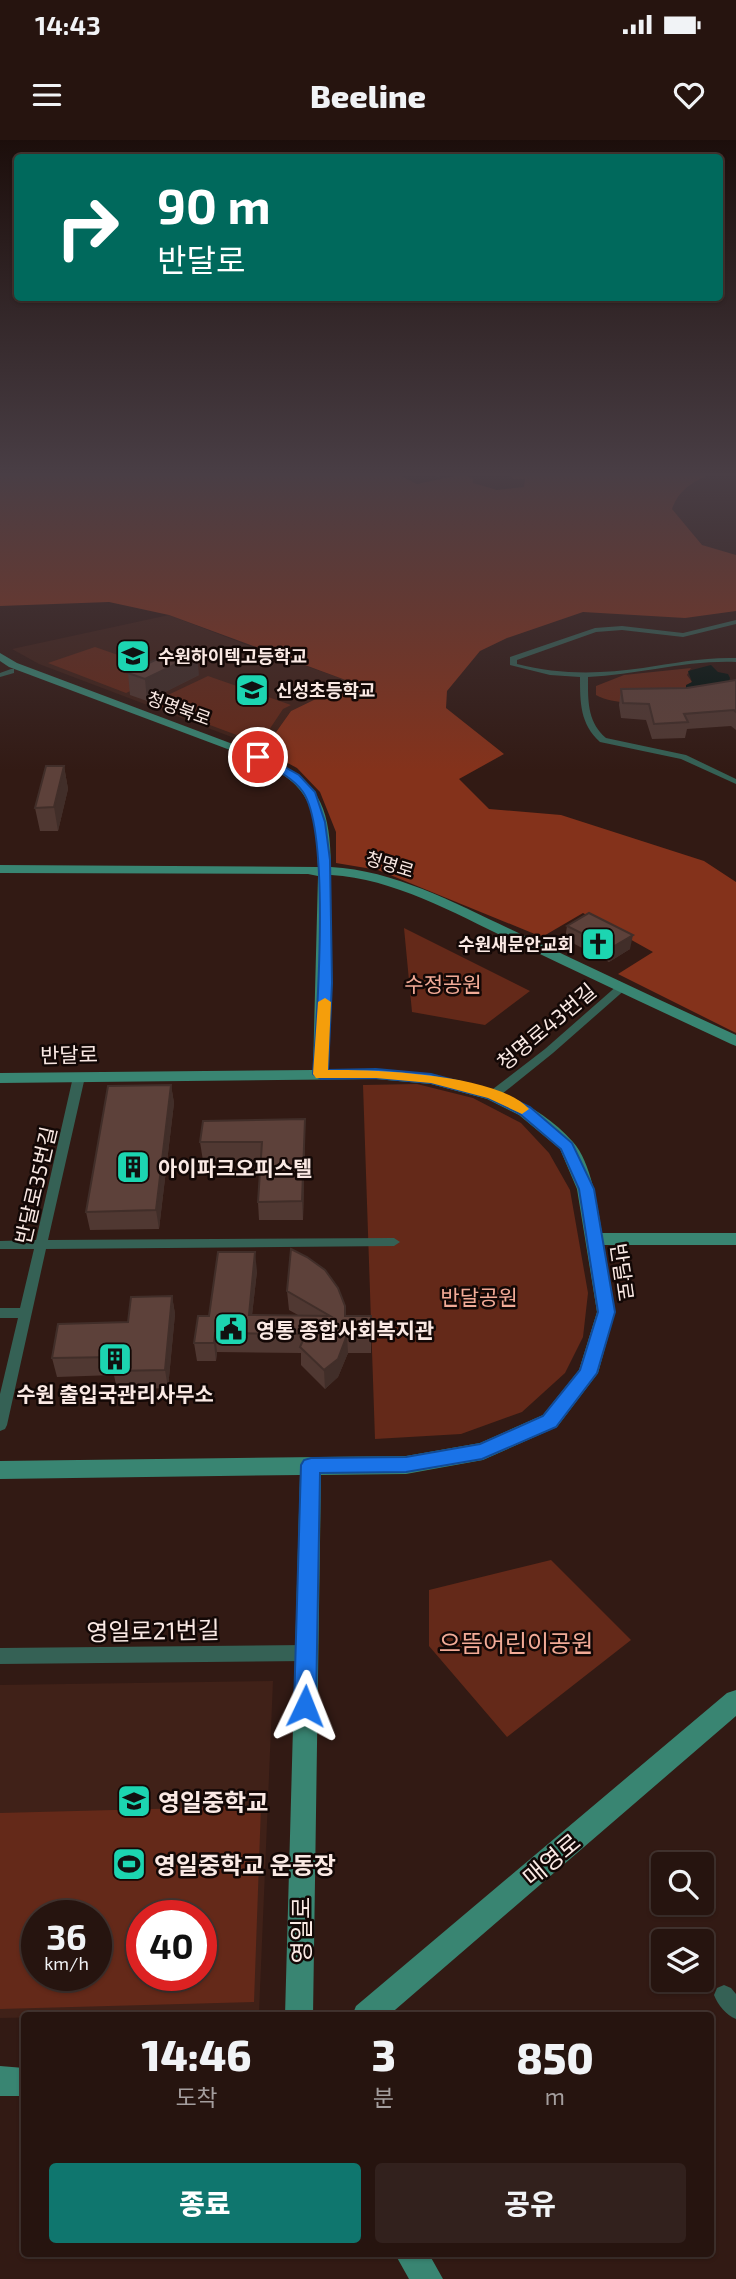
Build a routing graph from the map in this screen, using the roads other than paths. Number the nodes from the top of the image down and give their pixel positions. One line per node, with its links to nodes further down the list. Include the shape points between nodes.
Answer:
1 (736, 622): 6 (street, via 683,635 622,628 595,630 513,659 514,665 526,669)
2 (0, 656): 9 (street, 청명북로, via 13,665 258,757 295,777 309,792 319,822)
3 (736, 660): 6 (street)
4 (10, 671): 5 (street)
5 (0, 675)
6 (584, 675): 7 (street, via 588,724 603,740 692,760)
7 (736, 782)
8 (0, 869): 9 (street, 청명로)
9 (324, 870): 10 (street, 청명로, via 360,873 396,884); 12 (street, 청명북로)
10 (623, 986): 11 (street, 청명로); 15 (street, 청명로43번길)
11 (736, 1041)
12 (321, 1074): 14 (street, 반달로); 15 (street, 반달로, via 431,1079)
13 (0, 1077): 14 (street, 반달로)
14 (79, 1077): 20 (street, 반달로35번길)
15 (493, 1095): 16 (street, 반달로, via 525,1111 567,1146 586,1189)
16 (595, 1239): 17 (street); 24 (street, 반달로, via 606,1312 588,1373 550,1421 482,1451 406,1465)
17 (736, 1239)
18 (394, 1242): 20 (street)
19 (0, 1245): 20 (street)
20 (41, 1245): 22 (street, 반달로35번길)
21 (0, 1313): 22 (street)
22 (26, 1313): 23 (street, 반달로35번길)
23 (0, 1425)
24 (311, 1465): 25 (street, 반달로); 26 (street, 영일로)
25 (0, 1470)
26 (307, 1653): 27 (street, 영일로21번길); 29 (street, 영일로)
27 (0, 1656)
28 (736, 1701): 30 (street, 매영로)
29 (299, 2012)
30 (371, 2012)
31 (0, 2081): 32 (street)
32 (21, 2082)
33 (413, 2257): 34 (street)
34 (428, 2279)

